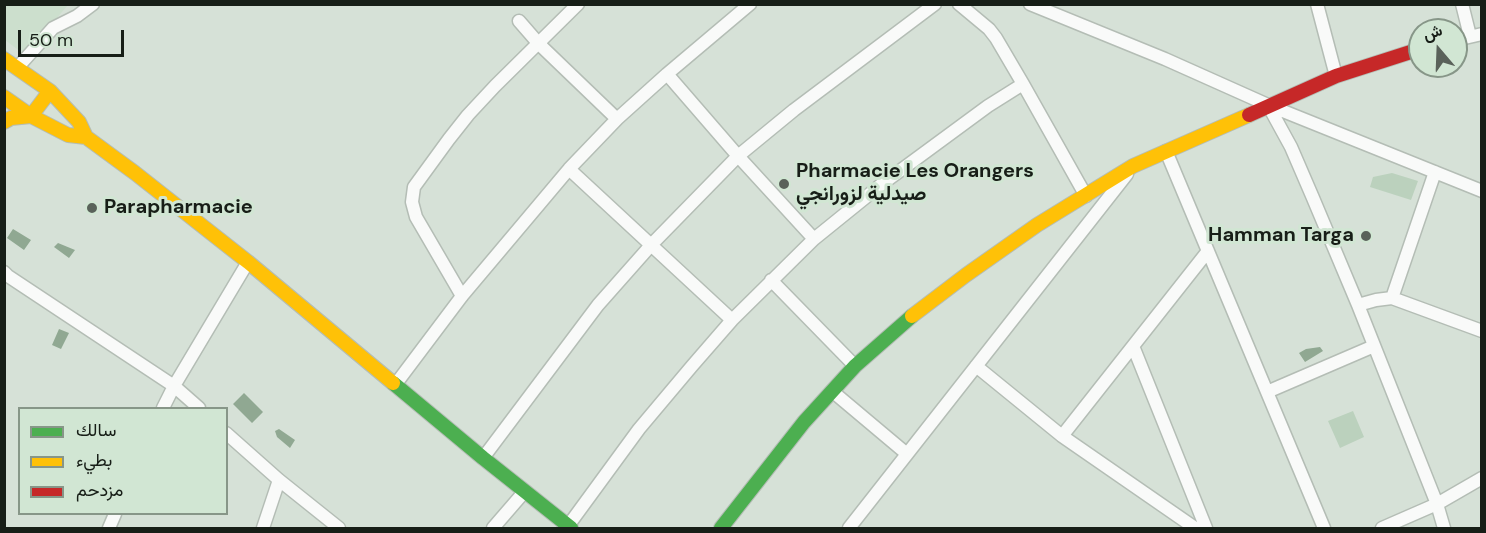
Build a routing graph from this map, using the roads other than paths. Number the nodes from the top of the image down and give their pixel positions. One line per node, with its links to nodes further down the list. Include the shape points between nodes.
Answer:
1 (93, 4): 14 (street, via 53,28)
2 (578, 4): 11 (street)
3 (750, 4): 15 (street)
4 (959, 4): 17 (street, via 989,29)
5 (1030, 4): 20 (street)
6 (1317, 4): 16 (street)
7 (1462, 4): 10 (street)
8 (930, 5): 26 (street)
9 (519, 21): 11 (street)
10 (1476, 35)
11 (539, 44): 22 (street); 38 (street, via 468,115 418,181 412,195 416,217)
12 (1408, 53): 16 (street)
13 (4, 59): 14 (street)
14 (18, 67): 18 (street)
15 (667, 74): 22 (street); 26 (street)
16 (1336, 76): 20 (street)
17 (1023, 84): 31 (street); 32 (street, via 882,184)
18 (50, 91): 21 (street); 24 (street, via 79,122)
19 (4, 97): 21 (street)
20 (1268, 105): 25 (street); 29 (street); 40 (street, via 1291,147)
21 (31, 116): 23 (street); 24 (street, via 68,135)
22 (617, 119): 28 (street)
23 (4, 122)
24 (86, 137): 35 (street)
25 (1166, 151): 27 (street); 34 (street)
26 (738, 156): 32 (street); 33 (street)
27 (1133, 166): 31 (street); 46 (street)
28 (569, 169): 33 (street); 38 (street)
29 (1435, 172): 30 (street); 39 (street)
30 (1482, 191)
31 (1086, 196): 45 (street, via 966,275)
32 (814, 238): 37 (street)
33 (652, 244): 41 (street); 56 (street, via 598,305)
34 (1208, 250): 43 (street); 50 (street)
35 (248, 262): 47 (street); 48 (street)
36 (6, 276): 48 (street)
37 (771, 280): 41 (street); 45 (street)
38 (462, 296): 47 (street)
39 (1392, 298): 40 (street); 42 (street)
40 (1358, 305): 44 (street)
41 (732, 320): 61 (street, via 639,429)
42 (1482, 331)
43 (1133, 346): 54 (street); 68 (street)
44 (1374, 346): 50 (street); 60 (street)
45 (855, 366): 49 (street)
46 (976, 366): 54 (street); 55 (street)
47 (395, 385): 56 (street)
48 (174, 386): 51 (street); 52 (street)
49 (832, 391): 55 (street); 65 (street)
50 (1267, 392): 69 (street)
51 (164, 407)
52 (198, 407)
53 (228, 435): 58 (street)
54 (1062, 436): 67 (street)
55 (907, 454): 66 (street)
56 (483, 458): 59 (street)
57 (1482, 478): 60 (street)
58 (279, 480): 62 (street); 63 (street)
59 (525, 491): 61 (street); 64 (street)
60 (1437, 504): 70 (street); 71 (street)
61 (570, 527)
62 (263, 528)
63 (339, 528)
64 (493, 528)
65 (721, 528)
66 (849, 528)
67 (1194, 528)
68 (1206, 528)
69 (1324, 528)
70 (1382, 528)
71 (1444, 528)

